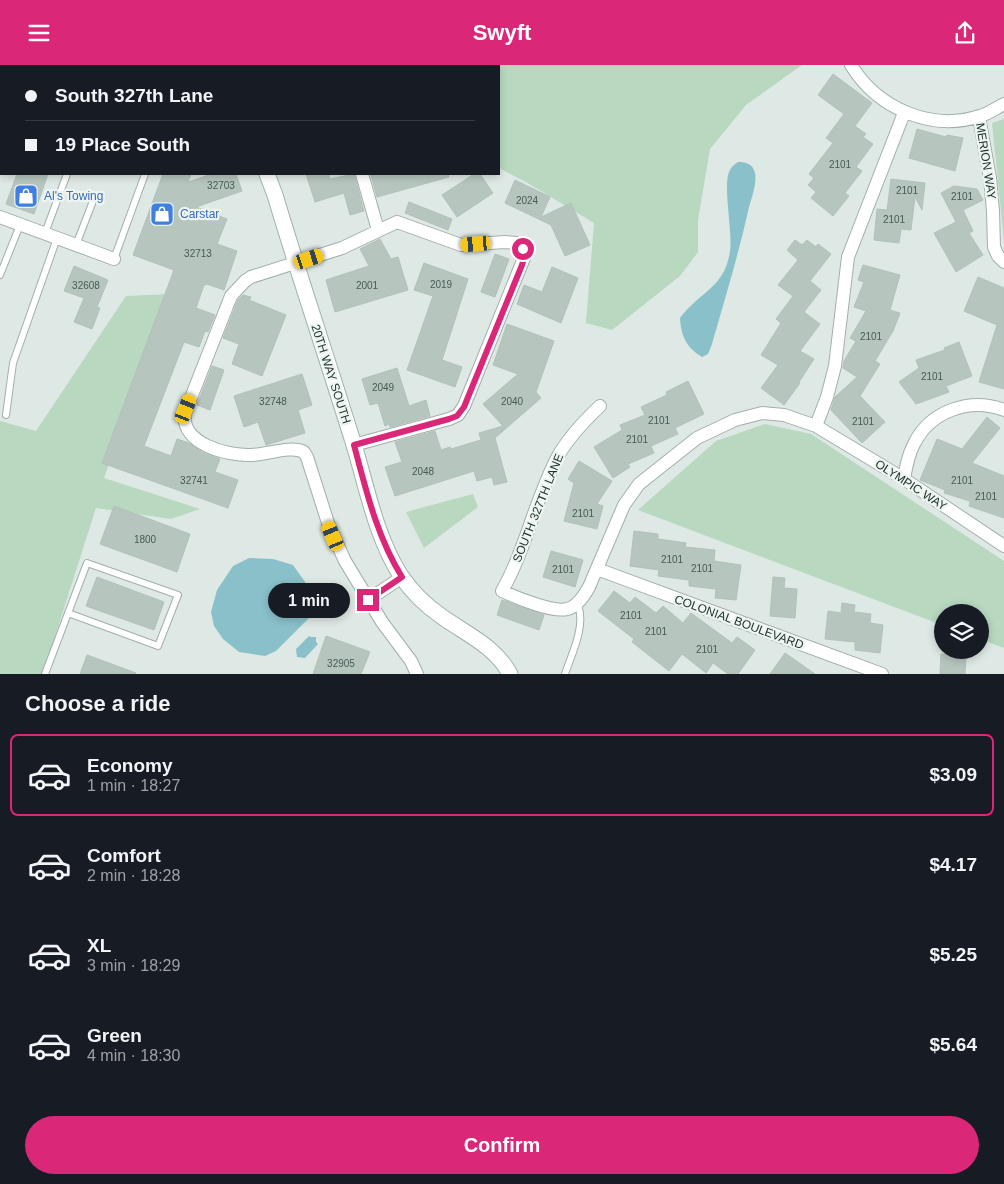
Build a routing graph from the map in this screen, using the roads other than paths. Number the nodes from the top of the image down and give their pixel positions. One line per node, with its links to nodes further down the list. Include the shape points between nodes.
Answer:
1 (854, 71): 3 (street, via 872,92)
2 (1004, 104): 4 (street)
3 (904, 113): 4 (street, via 937,121); 22 (street, via 848,257 835,366 828,397)
4 (979, 117): 16 (street, MERION WAY, via 990,178 994,247)
5 (67, 175): 13 (lane)
6 (145, 175): 15 (lane)
7 (267, 175): 17 (street, 20TH WAY SOUTH)
8 (362, 175): 12 (street)
9 (92, 201): 14 (lane)
10 (0, 217): 11 (street)
11 (20, 225): 13 (street); 18 (lane)
12 (378, 230): 17 (street, via 342,248); 23 (street, via 397,222 461,245 516,243 523,248 524,258 459,414)
13 (51, 236): 14 (street); 21 (lane, via 13,363)
14 (76, 245): 15 (street)
15 (114, 259)
16 (1004, 262)
17 (295, 263): 23 (street, 20TH WAY SOUTH); 28 (street, via 248,279 232,293 186,409 185,425 199,441 231,453 253,455 295,449 304,452 334,539)
18 (0, 275)
19 (600, 406): 29 (street, SOUTH 327TH LANE, via 579,427 559,455 502,591 560,609 568,609)
20 (1004, 410): 24 (street, via 977,404 940,415 914,444)
21 (6, 415)
22 (816, 426): 24 (street, OLYMPIC WAY); 26 (street, OLYMPIC WAY, via 784,415 762,413 731,422 697,438 648,476 630,495)
23 (354, 445): 27 (street, 20TH WAY SOUTH, via 382,538)
24 (904, 479): 25 (street, OLYMPIC WAY)
25 (1004, 546)
26 (597, 569): 29 (street, OLYMPIC WAY, via 587,591); 35 (street, COLONIAL BOULEVARD)
27 (402, 577): 28 (street); 33 (street, 20TH WAY SOUTH, via 423,602 493,652)
28 (368, 600): 32 (street, via 414,666)
29 (577, 603): 34 (lane, via 581,612 578,636)
30 (68, 613): 30 (lane, via 87,563 178,595 158,646); 31 (lane)
31 (46, 674)
32 (416, 674)
33 (510, 674)
34 (565, 674)
35 (882, 674)

